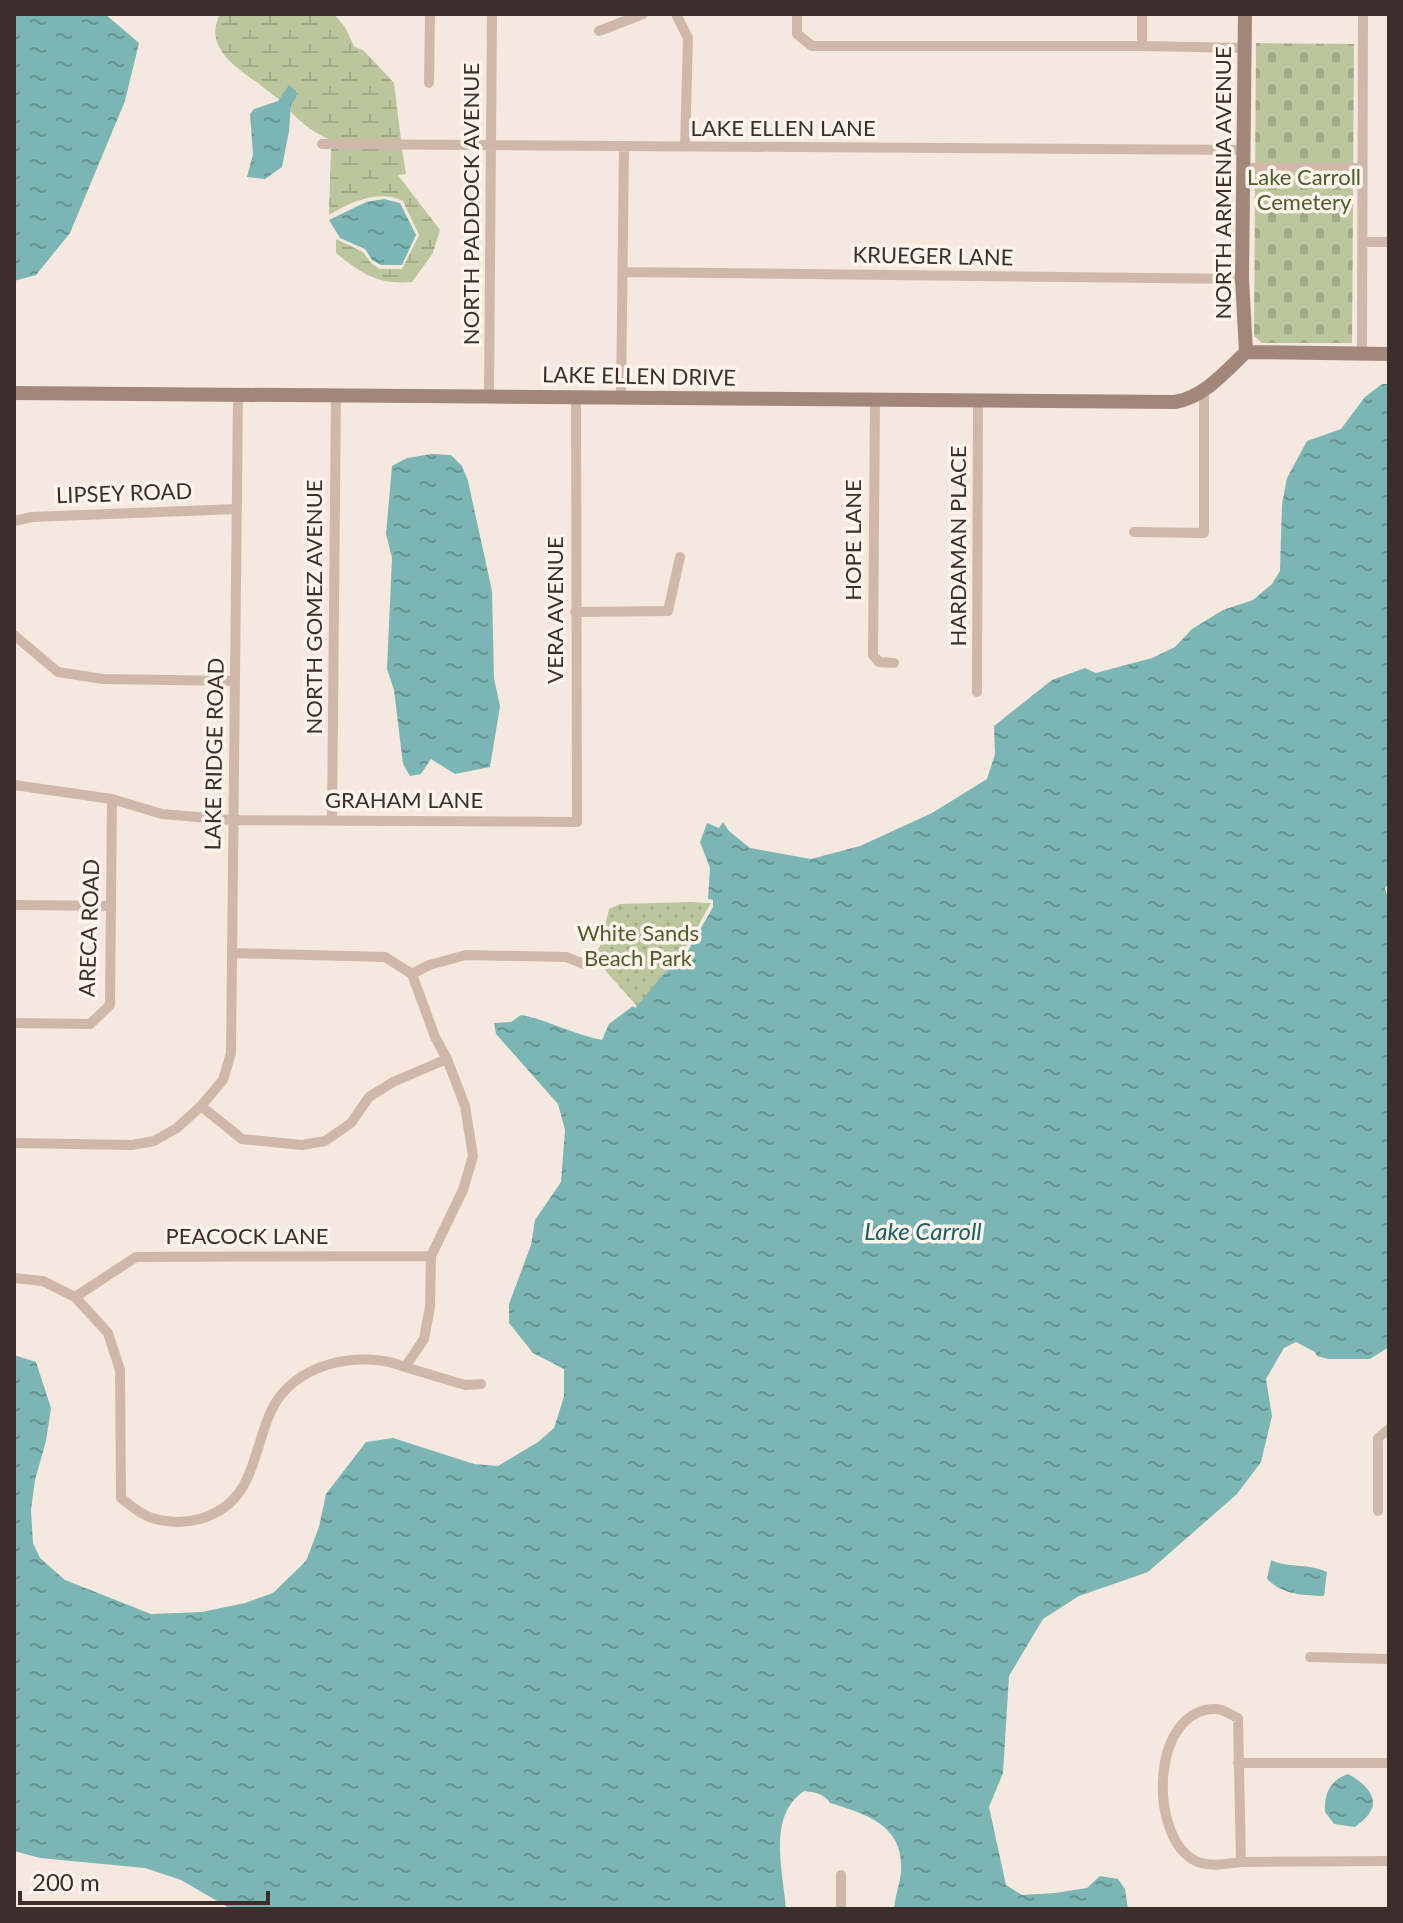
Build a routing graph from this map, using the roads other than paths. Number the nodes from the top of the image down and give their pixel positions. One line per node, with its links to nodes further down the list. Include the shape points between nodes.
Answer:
1 (430, 14): 12 (street)
2 (492, 14): 14 (street, NORTH PADDOCK AVENUE)
3 (643, 14): 9 (street)
4 (676, 14): 16 (street, via 688,38)
5 (797, 14): 10 (street, via 797,34 812,46)
6 (1142, 14): 10 (street)
7 (1245, 14): 11 (street, NORTH ARMENIA AVENUE)
8 (1363, 14): 19 (street)
9 (599, 31)
10 (1142, 46): 11 (street)
11 (1245, 48): 17 (street, NORTH ARMENIA AVENUE)
12 (429, 83)
13 (322, 144): 14 (street, LAKE ELLEN LANE)
14 (491, 146): 15 (street, LAKE ELLEN LANE); 31 (street, NORTH PADDOCK AVENUE)
15 (624, 147): 16 (street, LAKE ELLEN LANE); 22 (street)
16 (685, 147): 17 (street, LAKE ELLEN LANE)
17 (1244, 150): 18 (street, NORTH ARMENIA AVENUE)
18 (1243, 168): 19 (street); 23 (street, NORTH ARMENIA AVENUE)
19 (1361, 168): 20 (street)
20 (1362, 242): 21 (street); 25 (street)
21 (1389, 242)
22 (624, 272): 23 (street, KRUEGER LANE); 33 (street)
23 (1242, 279): 24 (street, NORTH ARMENIA AVENUE)
24 (1246, 352): 25 (street); 27 (street, LAKE ELLEN DRIVE)
25 (1362, 354): 26 (street)
26 (1389, 354)
27 (1204, 391): 35 (street, LAKE ELLEN DRIVE, via 1175,402); 38 (street, via 1204,533)
28 (14, 393): 29 (street, LAKE ELLEN DRIVE)
29 (238, 394): 30 (street, LAKE ELLEN DRIVE); 36 (street, LAKE RIDGE ROAD)
30 (336, 394): 31 (street, LAKE ELLEN DRIVE); 48 (street, NORTH GOMEZ AVENUE)
31 (489, 395): 32 (street, LAKE ELLEN DRIVE)
32 (576, 397): 33 (street, LAKE ELLEN DRIVE); 40 (street, VERA AVENUE)
33 (621, 399): 34 (street, LAKE ELLEN DRIVE)
34 (875, 400): 35 (street, LAKE ELLEN DRIVE); 42 (street, HOPE LANE, via 873,655 879,662)
35 (978, 400): 44 (street, HARDAMAN PLACE)
36 (237, 509): 37 (street, LIPSEY ROAD); 43 (street, LAKE RIDGE ROAD)
37 (14, 521)
38 (1134, 532)
39 (680, 557): 40 (street, via 668,611)
40 (575, 612): 49 (street, VERA AVENUE)
41 (14, 635): 43 (street, via 58,672 103,679)
42 (894, 663)
43 (235, 681): 47 (street, LAKE RIDGE ROAD)
44 (977, 692)
45 (14, 785): 46 (street, GRAHAM LANE)
46 (112, 799): 47 (street, GRAHAM LANE, via 162,814); 51 (street, ARECA ROAD)
47 (232, 820): 48 (street, GRAHAM LANE); 52 (street, LAKE RIDGE ROAD)
48 (332, 820): 49 (street, GRAHAM LANE)
49 (577, 822)
50 (17, 905): 51 (street)
51 (111, 906): 55 (street, ARECA ROAD, via 110,1005 90,1024)
52 (232, 953): 54 (street, via 385,957); 57 (street, LAKE RIDGE ROAD, via 231,1053 223,1080)
53 (584, 964): 54 (street, via 566,957 466,955)
54 (412, 974): 56 (street)
55 (14, 1023)
56 (447, 1059): 57 (street, via 369,1097 351,1123 325,1141 302,1145 242,1139); 59 (street, via 465,1106 473,1156)
57 (201, 1106): 58 (street, LAKE RIDGE ROAD, via 154,1141)
58 (14, 1143)
59 (431, 1256): 61 (street, PEACOCK LANE, via 136,1257); 62 (street, via 424,1339)
60 (14, 1278): 61 (street, via 43,1281)
61 (75, 1297): 62 (street, via 108,1333 120,1370 121,1498 150,1518 186,1522 213,1515 235,1501 271,1409 286,1388 316,1368 349,1359)
62 (405, 1367): 63 (street, via 465,1385)
63 (481, 1384)
64 (1389, 1429): 65 (street, via 1378,1438)
65 (1378, 1511)
66 (1310, 1657): 67 (street)
67 (1389, 1659)
68 (1238, 1763): 69 (street); 71 (street); 71 (street, via 1238,1718 1218,1708 1195,1712 1174,1732 1162,1797 1176,1844 1194,1861 1218,1866)
69 (1389, 1763)
70 (1389, 1861): 71 (street)
71 (1241, 1862)
72 (841, 1875): 73 (street)
73 (841, 1909)

